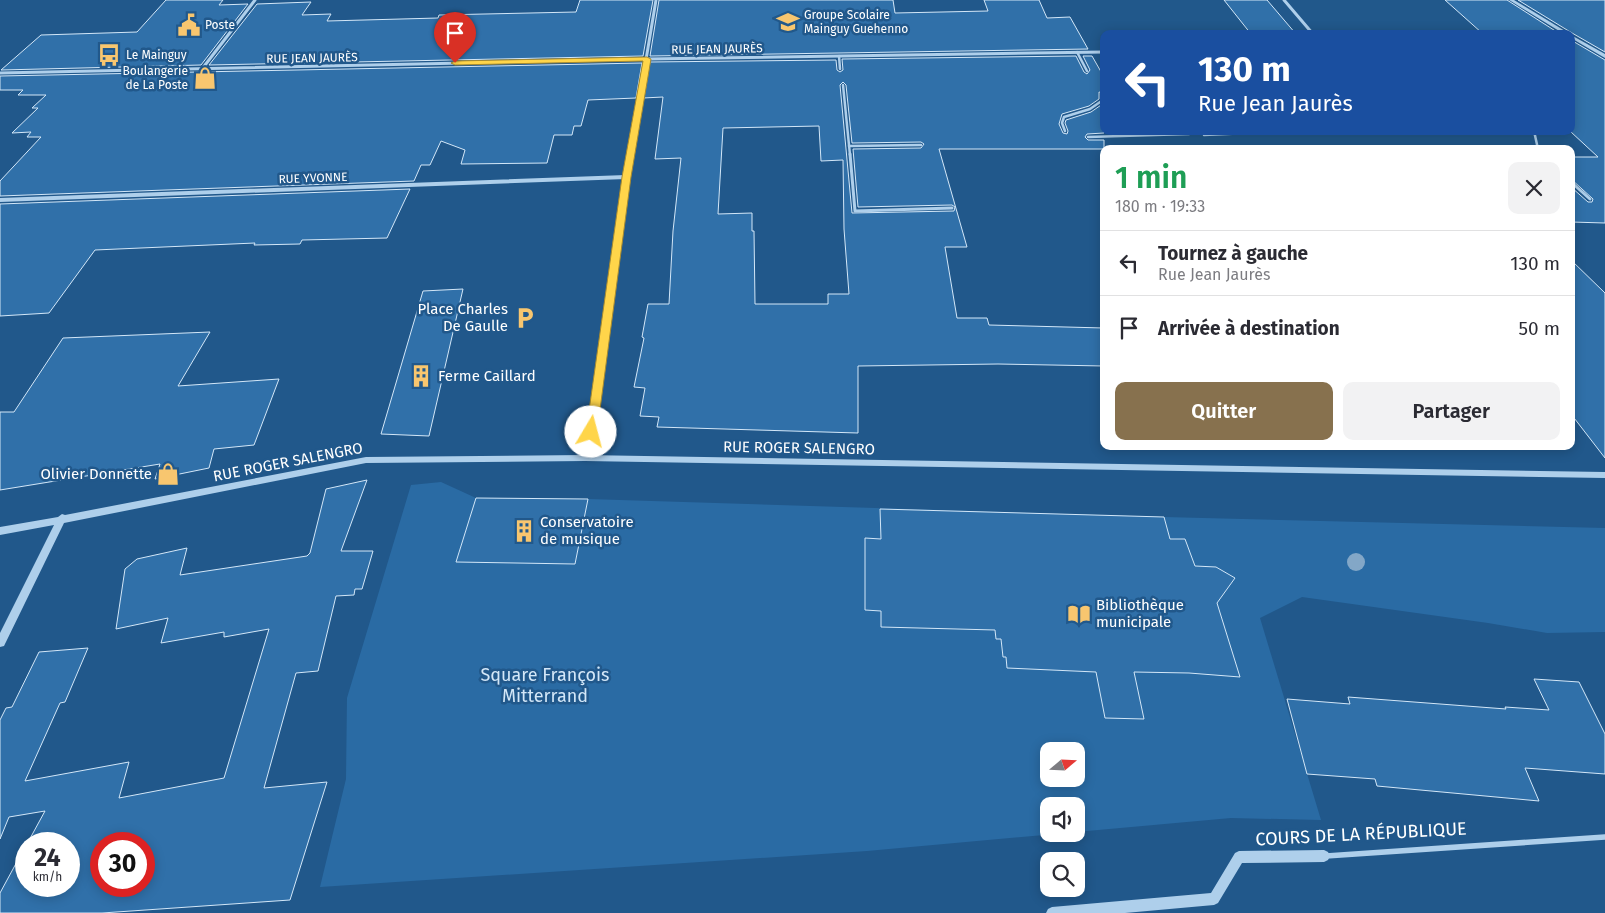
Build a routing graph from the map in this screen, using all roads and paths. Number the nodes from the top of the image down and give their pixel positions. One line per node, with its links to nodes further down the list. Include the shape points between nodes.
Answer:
1 (255, 0): 13 (street)
2 (656, 0): 12 (street)
3 (1284, 0): 5 (street)
4 (1511, 0): 6 (street)
5 (1309, 30)
6 (1561, 30)
7 (1575, 39): 11 (street)
8 (1077, 52): 9 (street, RUE JEAN JAURÈS); 10 (street, RUE JEAN JAURÈS); 15 (lane)
9 (1100, 52)
10 (839, 56): 12 (street, RUE JEAN JAURÈS); 14 (lane)
11 (1605, 56)
12 (647, 59): 13 (street, RUE JEAN JAURÈS); 25 (street)
13 (202, 69): 16 (street, RUE JEAN JAURÈS)
14 (840, 69)
15 (1087, 71)
16 (0, 73)
17 (843, 85): 24 (lane)
18 (1100, 104): 19 (lane, via 1064,117)
19 (1065, 131)
20 (1156, 135): 21 (lane)
21 (1123, 136): 22 (lane)
22 (1088, 137)
23 (921, 145): 24 (lane)
24 (849, 146): 29 (lane, via 855,211)
25 (626, 177): 28 (street, RUE YVONNE); 30 (street)
26 (1575, 186): 27 (lane)
27 (1590, 199)
28 (0, 200)
29 (952, 208)
30 (585, 458): 31 (street, RUE ROGER SALENGRO); 32 (street, RUE ROGER SALENGRO, via 366,460)
31 (1605, 475)
32 (62, 518): 33 (street, RUE ROGER SALENGRO); 34 (street)
33 (0, 531)
34 (0, 643)
35 (1605, 837): 36 (street, COURS DE LA RÉPUBLIQUE)
36 (1324, 856): 37 (street, COURS DE LA RÉPUBLIQUE, via 1239,857 1214,899)
37 (1052, 913)

